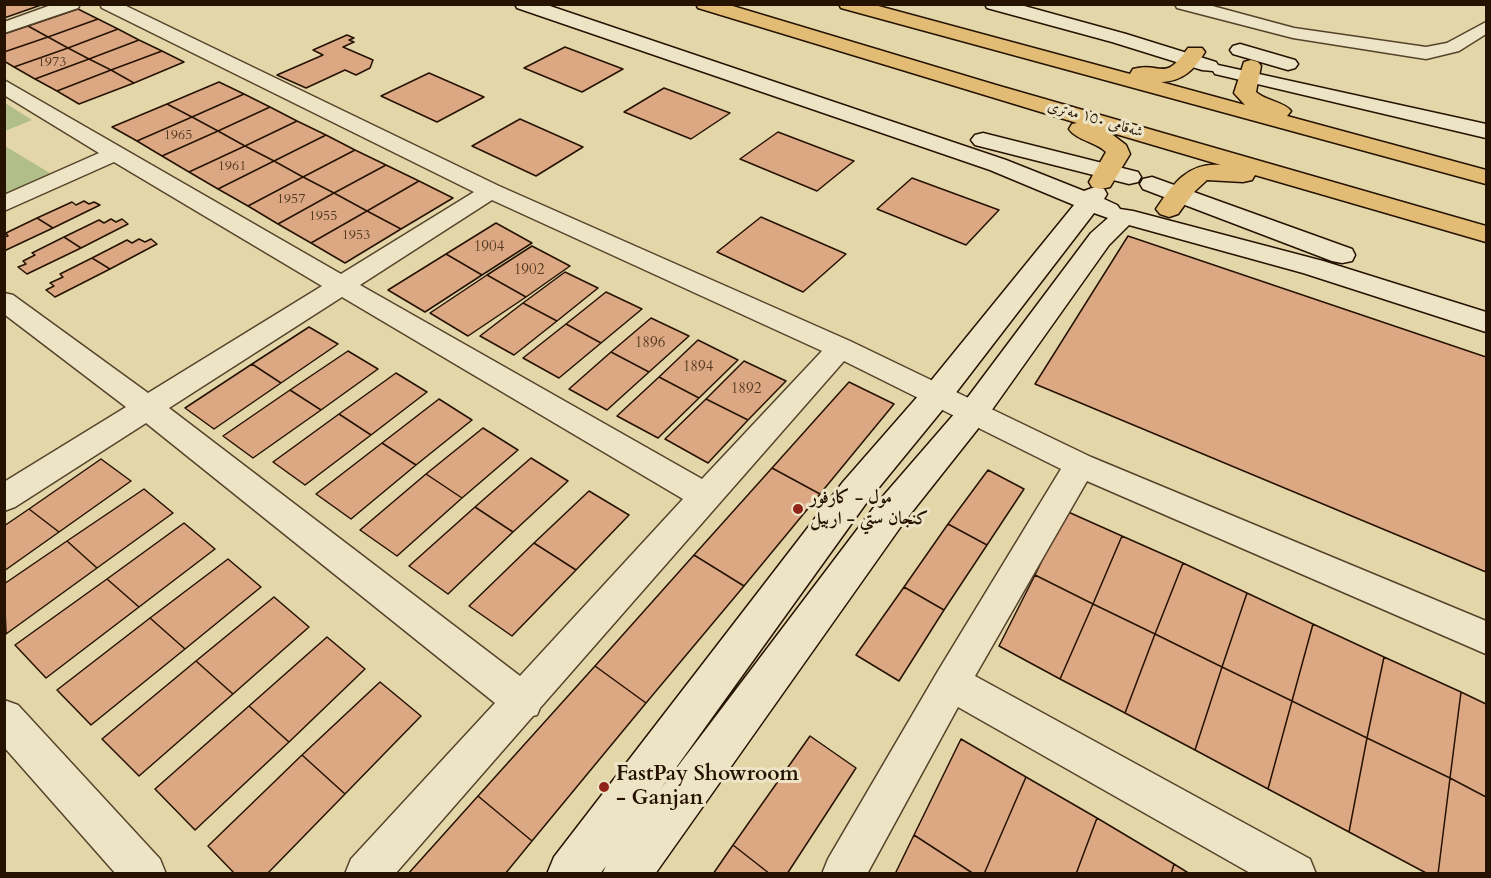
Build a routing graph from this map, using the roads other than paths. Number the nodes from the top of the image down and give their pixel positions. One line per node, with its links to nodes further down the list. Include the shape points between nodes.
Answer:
1 (72, 4): 11 (street)
2 (108, 4): 21 (street)
3 (524, 4): 22 (street, via 998,165)
4 (559, 4): 22 (street)
5 (848, 4): 12 (highway)
6 (994, 4): 13 (street, via 1119,38)
7 (1035, 4): 13 (street)
8 (1183, 4): 10 (street, via 1293,33 1426,53 1453,47)
9 (697, 6): 15 (highway, شەقامی ١٥٠ مەتری)
10 (1486, 27)
11 (4, 28)
12 (1027, 53): 13 (highway, via 1155,76 1177,74); 19 (highway)
13 (1214, 54): 16 (street); 17 (street); 19 (highway, via 1257,104)
14 (4, 86): 18 (street)
15 (988, 90): 22 (highway, via 1106,139 1118,150); 23 (highway, شەقامی ١٥٠ مەتری)
16 (1486, 118)
17 (1486, 131)
18 (115, 154): 25 (street); 27 (street)
19 (1403, 155): 20 (highway)
20 (1486, 177)
21 (491, 190): 27 (street); 31 (street)
22 (1112, 190): 24 (street); 24 (street, via 1153,218); 30 (street, via 1313,267); 32 (street); 34 (street, via 1100,238)
23 (1356, 197): 24 (highway, via 1218,171 1202,172); 26 (highway, شەقامی ١٥٠ مەتری)
24 (1184, 198): 28 (street)
25 (4, 204)
26 (1486, 234)
27 (340, 286): 33 (street); 37 (street)
28 (1486, 302)
29 (11, 314): 33 (street)
30 (1486, 322)
31 (840, 348): 32 (street); 37 (street)
32 (937, 395): 34 (street); 36 (street)
33 (148, 408): 38 (street); 42 (street)
34 (974, 413): 35 (street); 39 (street)
35 (1080, 465): 40 (street); 41 (street)
36 (855, 492): 39 (street); 46 (street)
37 (704, 496): 42 (street)
38 (4, 498)
39 (891, 512): 47 (street)
40 (1486, 638)
41 (951, 683): 48 (street); 49 (street)
42 (524, 702): 45 (street)
43 (4, 718): 44 (street)
44 (145, 873)
45 (366, 873)
46 (572, 873)
47 (626, 873)
48 (843, 873)
49 (1295, 873)

